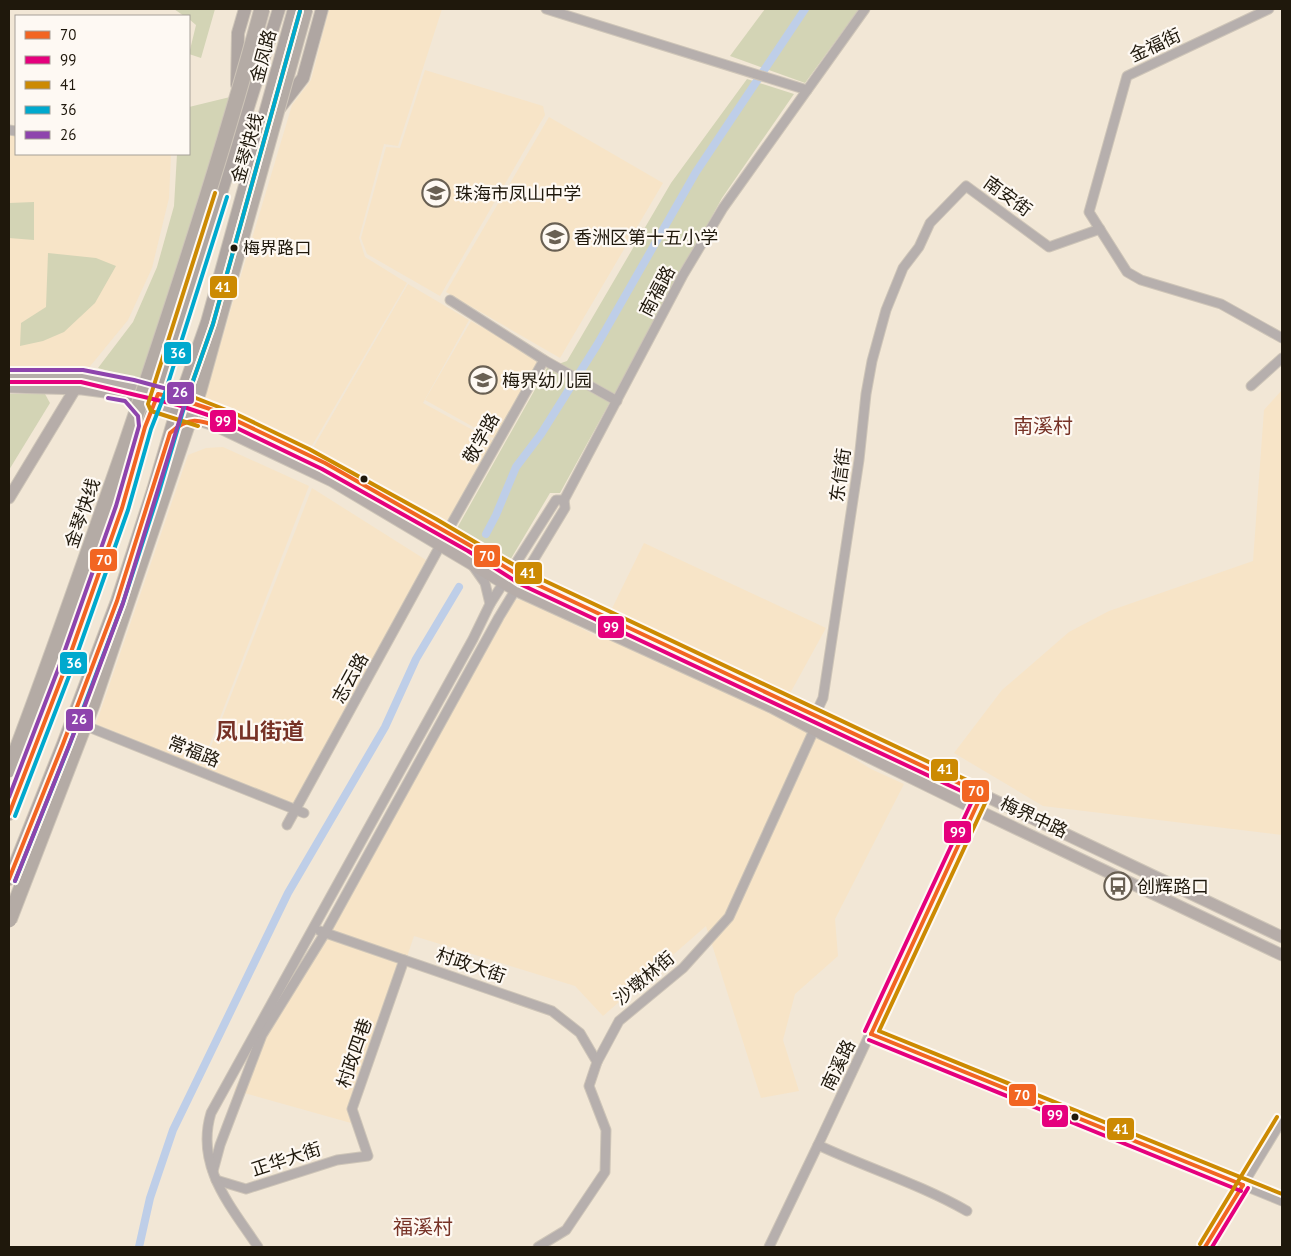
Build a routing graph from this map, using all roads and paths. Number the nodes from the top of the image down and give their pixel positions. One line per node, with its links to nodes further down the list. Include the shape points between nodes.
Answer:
1 (244, 9): 12 (main road, bridge, via 238,33)
2 (262, 9): 46 (highway, 金琴快线, bridge, via 179,288 41,687)
3 (279, 9): 12 (main road, 金凤路)
4 (294, 9): 11 (main road, 金凤路)
5 (305, 9): 53 (highway, 金琴快线, bridge, via 196,399 92,705)
6 (322, 9): 11 (main road, bridge, via 303,78)
7 (546, 9): 10 (street)
8 (865, 9): 10 (street, 南福路)
9 (1269, 9): 13 (street, 金福街, via 1128,76 1089,212)
10 (808, 90): 26 (street, 南福路, via 723,208 683,275)
11 (260, 132): 24 (main road, 金凤路, via 207,322)
12 (236, 150): 25 (main road, 金凤路)
13 (1100, 229): 14 (street, 南安街, via 1049,247 966,186 930,223); 16 (street, via 1127,272 1141,280 1221,304)
14 (918, 247): 43 (street, 东信街, via 903,268 886,310 872,361 824,698)
15 (450, 300): 18 (street)
16 (1282, 338)
17 (1282, 358): 21 (street)
18 (544, 360): 26 (street); 35 (street, 敬学路)
19 (9, 376): 25 (main road, via 82,376 133,386)
20 (9, 386): 22 (main road)
21 (1251, 386)
22 (75, 389): 23 (main road); 31 (main road)
23 (128, 395): 25 (main road); 29 (main road, via 144,414)
24 (180, 399): 25 (main road, 梅界中路); 27 (main road, 金凤路); 33 (main road, 梅界中路, via 216,411 325,464)
25 (156, 400): 27 (main road, 梅界中路); 29 (main road, 金凤路)
26 (617, 401): 32 (street, 南福路)
27 (176, 412): 28 (main road, 梅界中路); 30 (main road, 金凤路)
28 (202, 420): 30 (main road, via 181,423); 34 (main road, 梅界中路, via 332,481)
29 (145, 427): 50 (main road, 金凤路, via 122,508)
30 (170, 432): 44 (main road, 金凤路, via 116,601)
31 (9, 498)
32 (564, 500): 38 (street, via 556,500); 39 (street, via 565,508)
33 (425, 520): 34 (street); 35 (main road, 梅界中路)
34 (418, 532): 36 (main road, 梅界中路)
35 (447, 532): 38 (main road, 梅界中路)
36 (440, 546): 37 (main road, 梅界中路); 49 (street, 志云路)
37 (473, 565): 40 (main road, 梅界中路); 42 (street, via 485,583)
38 (511, 571): 39 (main road, 梅界中路); 40 (street)
39 (523, 578): 41 (street); 43 (main road, 梅界中路)
40 (503, 582): 41 (main road, 梅界中路); 42 (street)
41 (515, 590): 45 (main road, 梅界中路, via 771,707); 55 (street)
42 (490, 604): 54 (street)
43 (815, 715): 47 (main road, 梅界中路)
44 (72, 721): 49 (street, 常福路); 52 (main road, 金凤路)
45 (814, 730): 48 (main road, 梅界中路); 60 (street, 沙墩林街, via 729,916 683,968 619,1021)
46 (9, 770)
47 (982, 794): 48 (street, 南溪路); 56 (main road, 梅界中路)
48 (975, 809): 57 (main road, 梅界中路); 59 (street, 南溪路)
49 (300, 811): 51 (street, 志云路)
50 (9, 814)
51 (287, 825)
52 (9, 879)
53 (9, 920)
54 (313, 929): 55 (street, 村政大街); 64 (street, via 210,1113 206,1129 208,1160)
55 (325, 933): 58 (street, 村政大街); 64 (street, via 262,1035 220,1145)
56 (1282, 937)
57 (1282, 955)
58 (404, 960): 60 (street, 村政大街, via 552,1010 580,1033); 63 (street, 村政四巷, via 352,1109)
59 (871, 1034): 62 (street, 南溪路); 65 (street)
60 (597, 1062): 69 (street, 沙墩林街, via 589,1086 606,1130 605,1172 566,1230)
61 (1282, 1120): 65 (street)
62 (818, 1145): 67 (street); 70 (street, 南溪路)
63 (368, 1156): 64 (street, 正华大街, via 337,1160 246,1189)
64 (214, 1175): 68 (street, via 220,1190)
65 (1243, 1186): 66 (street); 71 (street)
66 (1282, 1201)
67 (967, 1211)
68 (258, 1247)
69 (538, 1247)
70 (769, 1247)
71 (1205, 1247)

